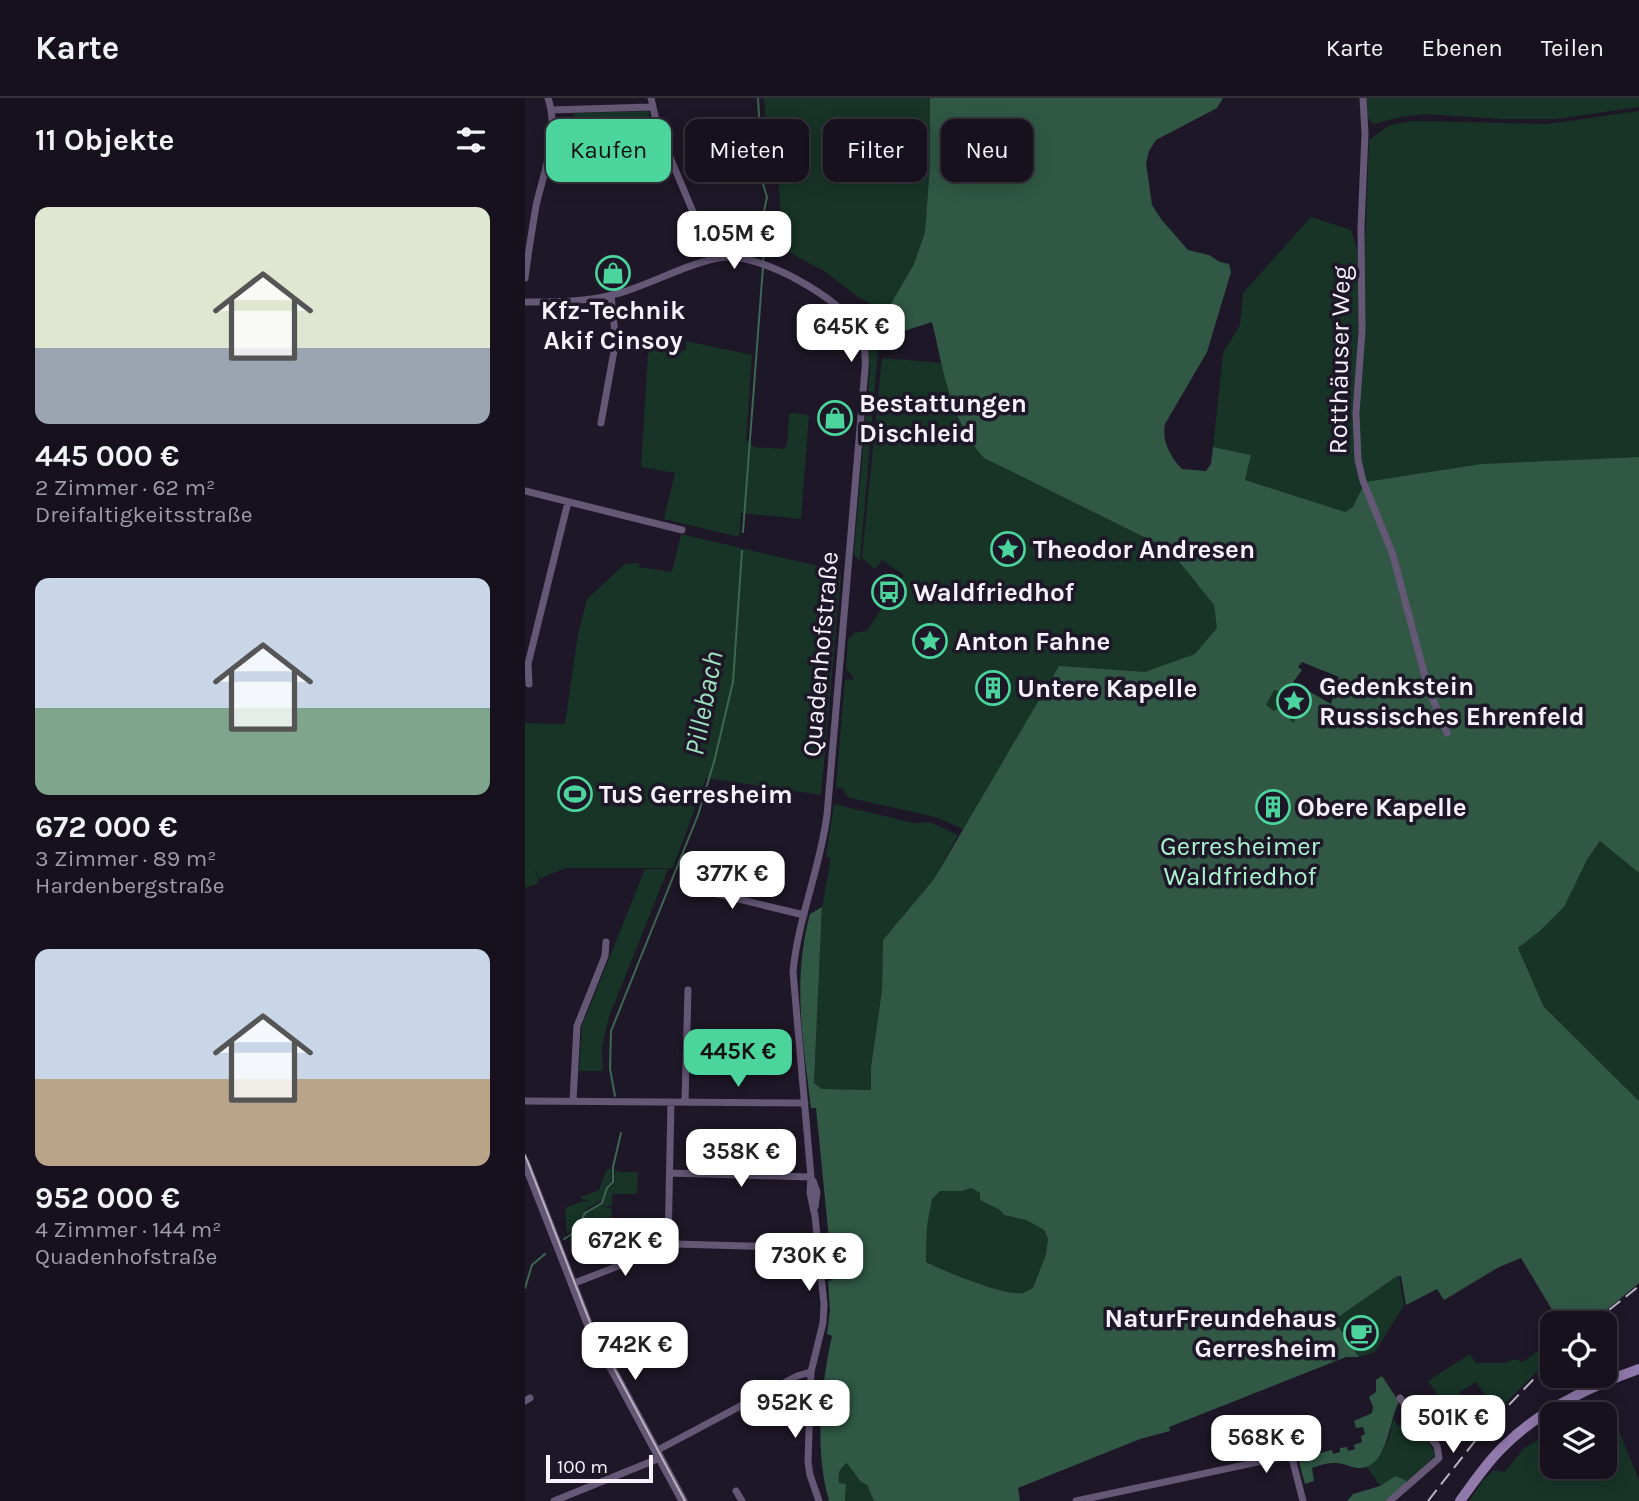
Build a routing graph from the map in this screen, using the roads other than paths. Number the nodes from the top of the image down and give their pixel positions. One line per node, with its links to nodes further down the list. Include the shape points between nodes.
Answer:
1 (548, 98): 4 (street)
2 (1363, 98): 20 (street, Rotthäuser Weg, via 1358,460 1393,555 1428,688)
3 (651, 102): 4 (street); 6 (street)
4 (552, 110): 5 (street)
5 (553, 119)
6 (655, 119)
7 (671, 160): 9 (street)
8 (546, 168): 10 (street)
9 (713, 259): 12 (street); 22 (street, Quadenhofstraße, via 756,261 794,278 841,309 863,340 865,369 829,795 821,855)
10 (525, 272): 11 (street)
11 (525, 278)
12 (611, 295): 13 (street); 14 (street, via 615,342)
13 (525, 302)
14 (601, 423)
15 (525, 491): 16 (street)
16 (568, 502): 17 (street); 18 (street)
17 (682, 530)
18 (527, 663): 19 (street)
19 (529, 684)
20 (1447, 733)
21 (691, 880): 22 (street, via 693,888)
22 (804, 915): 29 (street, Quadenhofstraße, via 793,985)
23 (607, 943): 26 (street, via 577,1026)
24 (688, 990): 28 (street)
25 (525, 1101): 26 (street)
26 (573, 1101): 27 (street)
27 (671, 1102): 28 (street); 31 (street)
28 (685, 1102): 29 (street)
29 (805, 1103): 32 (street, Quadenhofstraße)
30 (525, 1162): 33 (street)
31 (670, 1173): 32 (street); 34 (street)
32 (811, 1177): 35 (street, Quadenhofstraße)
33 (529, 1184): 36 (street)
34 (667, 1245): 35 (street); 36 (street)
35 (818, 1248): 38 (street, Quadenhofstraße, via 824,1312)
36 (572, 1284): 40 (street, via 589,1326)
37 (1639, 1369): 50 (main road, via 1534,1420 1495,1455)
38 (811, 1373): 40 (street, via 797,1376); 46 (street, Quadenhofstraße, via 809,1468)
39 (1400, 1398): 49 (street, via 1439,1458)
40 (658, 1455): 42 (street); 44 (street)
41 (736, 1491): 45 (street)
42 (577, 1497): 43 (street)
43 (554, 1501)
44 (683, 1501)
45 (742, 1501)
46 (819, 1501)
47 (1076, 1501): 48 (street, via 1286,1456 1292,1458)
48 (1303, 1501)
49 (1391, 1501)
50 (1460, 1501)

